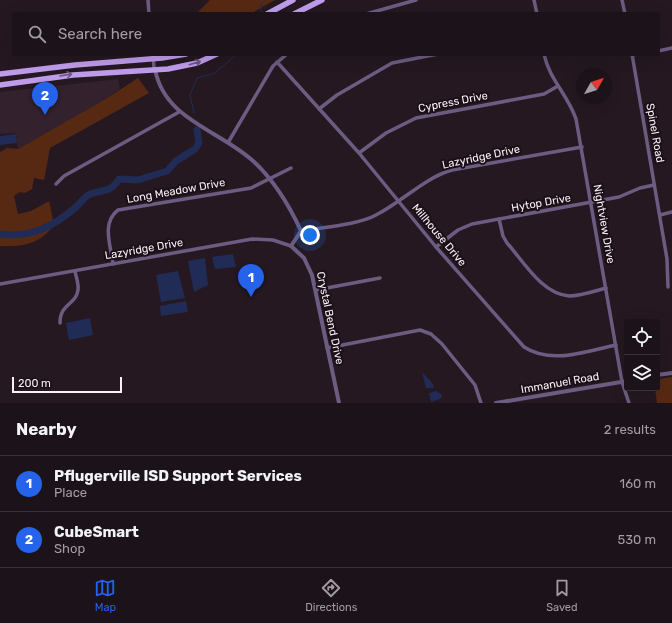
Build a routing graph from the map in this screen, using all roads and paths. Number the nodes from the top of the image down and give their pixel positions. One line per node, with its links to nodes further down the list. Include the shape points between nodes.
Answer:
1 (148, 0): 7 (street)
2 (293, 0): 8 (main road)
3 (322, 0): 9 (main road)
4 (416, 0): 10 (street)
5 (534, 0): 11 (street)
6 (622, 0): 12 (street)
7 (149, 12)
8 (271, 12)
9 (298, 12)
10 (373, 12)
11 (537, 12)
12 (625, 12)
13 (672, 48): 14 (street)
14 (660, 51)
15 (153, 56): 22 (street); 23 (main road)
16 (212, 56): 22 (main road, one-way to 16, via 168,69 196,63)
17 (284, 56): 21 (street)
18 (428, 56): 26 (street, via 392,63 337,95)
19 (545, 56): 25 (street, Nightview Drive, via 549,72)
20 (632, 56): 34 (street, Spinel Road)
21 (277, 62): 26 (street, Millhouse Drive); 28 (street)
22 (154, 68): 24 (main road, one-way to 22, via 73,74); 27 (street, via 157,81 168,100)
23 (0, 74)
24 (0, 85)
25 (558, 86): 29 (street, Nightview Drive, via 573,111); 30 (street, Cypress Drive, via 544,94 416,118 386,133)
26 (319, 109): 30 (street, Millhouse Drive)
27 (179, 112): 28 (street); 33 (street, via 64,176)
28 (228, 141): 32 (street, via 254,162)
29 (582, 147): 35 (street, Lazyridge Drive, via 447,171); 36 (street, Nightview Drive)
30 (359, 154): 35 (street, Millhouse Drive)
31 (291, 168): 32 (street, Long Meadow Drive)
32 (269, 179): 40 (street, via 281,193); 43 (street, Long Meadow Drive, via 251,188 118,210 110,217 107,227)
33 (56, 184)
34 (654, 185): 36 (street, Hytop Drive); 38 (street, Spinel Road)
35 (400, 202): 40 (street, Lazyridge Drive, via 371,218); 42 (street, Millhouse Drive)
36 (592, 203): 39 (street, Hytop Drive); 48 (street, Nightview Drive)
37 (672, 212): 38 (street)
38 (660, 214): 47 (street, Spinel Road, via 667,259)
39 (499, 219): 42 (street, Hytop Drive, via 463,227); 48 (street, via 507,243 551,290 569,296)
40 (301, 231): 41 (street)
41 (291, 246): 43 (street, Lazyridge Drive, via 273,240 252,239); 49 (street, Crystal Bend Drive, via 309,266)
42 (436, 247): 51 (street, Millhouse Drive, via 514,337 534,354 556,357)
43 (114, 264): 44 (street, Lazyridge Drive)
44 (75, 271): 46 (street, Lazyridge Drive); 50 (street, via 78,291 62,310)
45 (380, 278): 49 (street)
46 (0, 284)
47 (668, 287)
48 (606, 288): 51 (street, Nightview Drive)
49 (316, 290): 52 (street, Crystal Bend Drive)
50 (60, 323)
51 (616, 345): 55 (street, Nightview Drive)
52 (327, 348): 58 (street, Crystal Bend Drive); 59 (street, via 420,330 431,334 475,384)
53 (672, 372): 54 (street)
54 (660, 374)
55 (624, 377)
56 (624, 381): 60 (street, Immanuel Road)
57 (627, 391): 61 (street, Nightview Drive)
58 (339, 403)
59 (481, 403)
60 (496, 403)
61 (629, 403)

